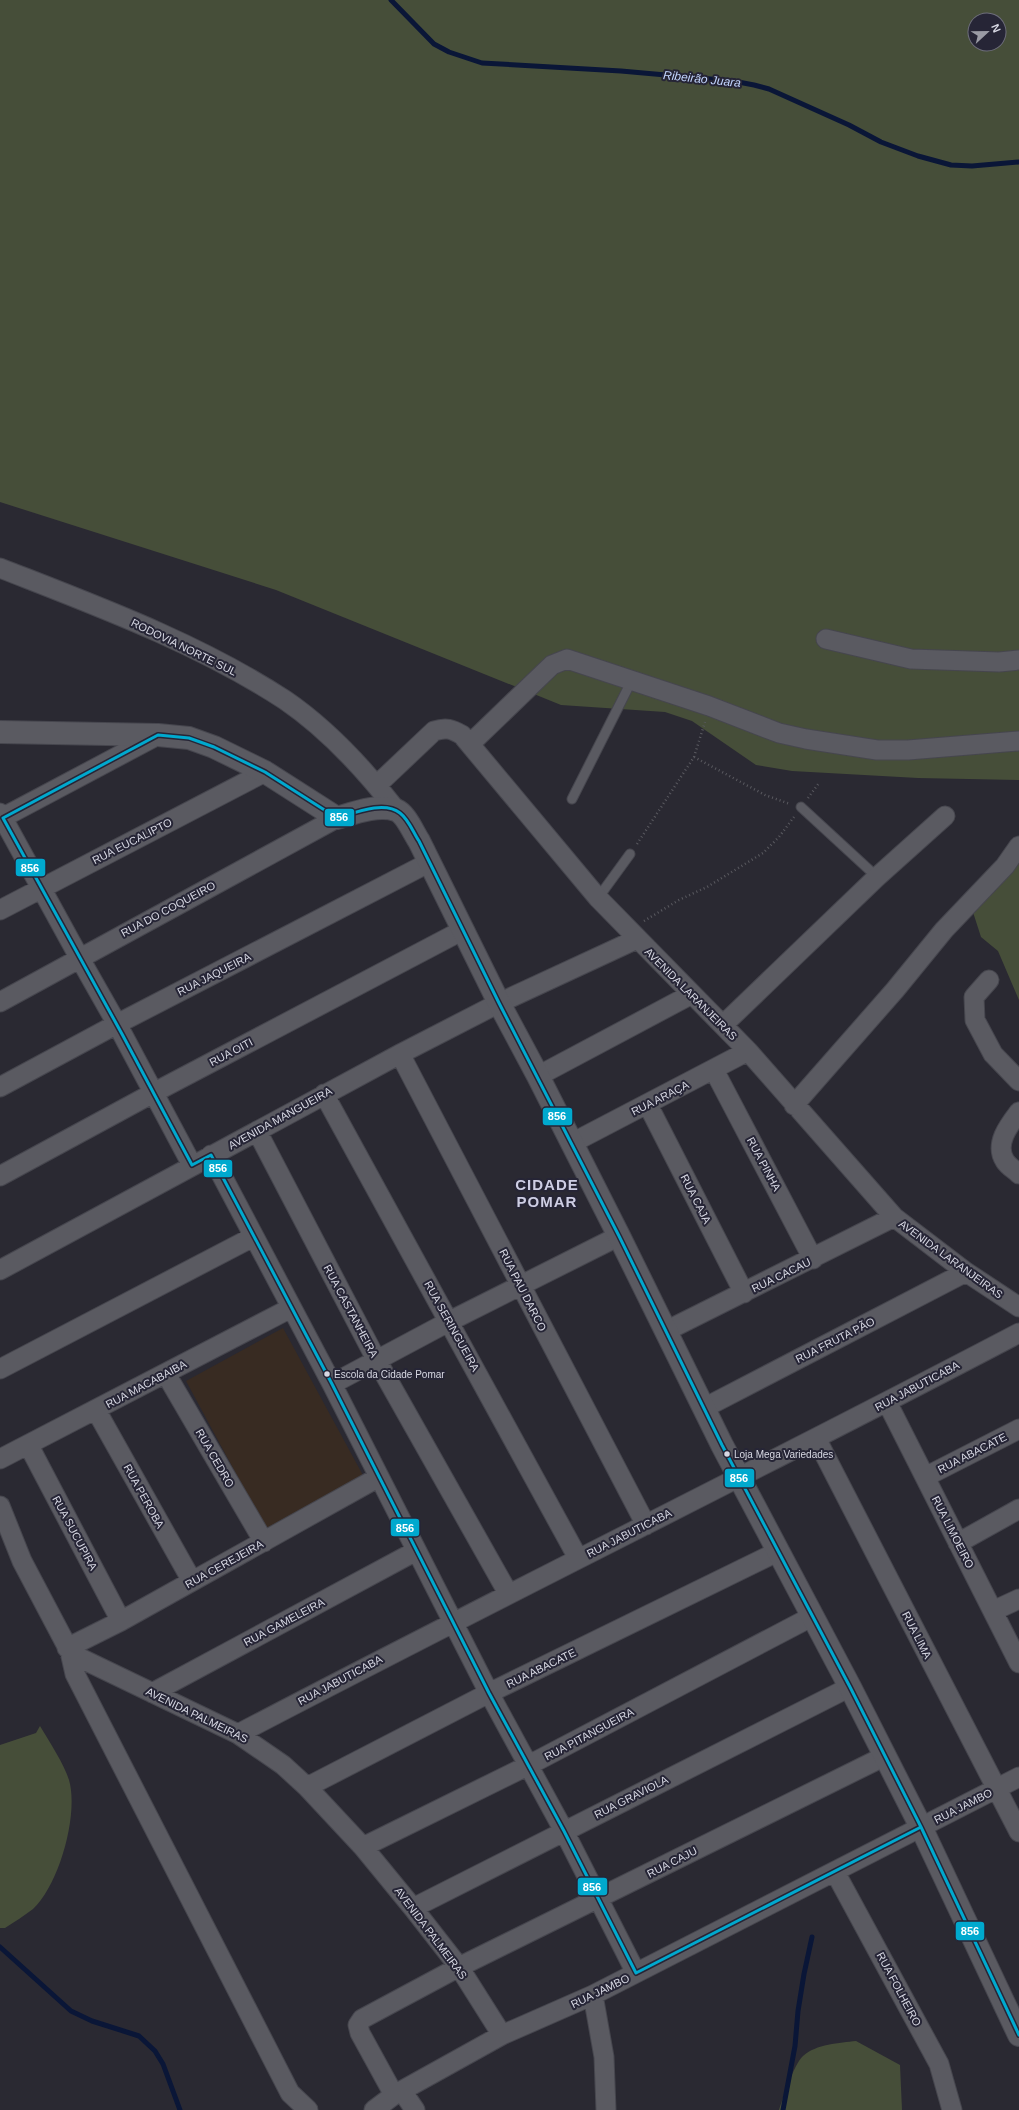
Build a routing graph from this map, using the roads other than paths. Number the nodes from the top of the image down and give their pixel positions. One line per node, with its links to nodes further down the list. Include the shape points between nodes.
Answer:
1 (0, 568): 10 (street, RODOVIA NORTE SUL, via 72,596 219,661 286,701 322,730)
2 (826, 639): 3 (street, via 911,659 998,662)
3 (1019, 660)
4 (632, 680): 7 (street, via 779,733 876,750 908,750); 8 (street, via 572,660 557,662); 11 (lane)
5 (0, 732): 6 (street)
6 (158, 735): 9 (street, via 202,742); 15 (street)
7 (1019, 741)
8 (471, 743): 10 (street, AVENIDA LARANJEIRAS, via 454,730 444,728 434,731); 22 (street, AVENIDA LARANJEIRAS)
9 (265, 772): 16 (street); 21 (street, RUA EUCALIPTO)
10 (377, 785): 13 (street, RODOVIA NORTE SUL)
11 (572, 799)
12 (802, 807): 20 (lane)
13 (396, 810): 16 (street, via 360,811); 19 (street, RODOVIA NORTE SUL, via 410,826)
14 (946, 816): 20 (street)
15 (1, 817): 21 (street)
16 (337, 818): 26 (street, RUA DO COQUEIRO)
17 (1019, 846): 42 (street, via 1005,866 944,930)
18 (630, 854): 22 (lane)
19 (430, 862): 24 (street, RODOVIA NORTE SUL); 31 (street, RUA JAQUEIRA)
20 (877, 876): 32 (street)
21 (41, 888): 23 (street, RUA EUCALIPTO); 26 (street)
22 (598, 898): 25 (street, AVENIDA LARANJEIRAS)
23 (0, 910)
24 (463, 930): 30 (street, RODOVIA NORTE SUL); 39 (street, RUA OITI)
25 (637, 939): 28 (street, AVENIDA LARANJEIRAS); 30 (street, AVENIDA MANGUEIRA)
26 (78, 958): 29 (street, RUA DO COQUEIRO); 31 (street)
27 (989, 980): 37 (street, via 974,997 975,1020 993,1054)
28 (692, 994): 32 (street, AVENIDA LARANJEIRAS); 36 (street)
29 (0, 1002)
30 (499, 1003): 34 (street, AVENIDA MANGUEIRA); 36 (street, RODOVIA NORTE SUL)
31 (117, 1024): 38 (street, RUA JAQUEIRA); 39 (street)
32 (723, 1025): 33 (street, AVENIDA LARANJEIRAS)
33 (748, 1051): 35 (street, RUA ARAÇA); 42 (street, AVENIDA LARANJEIRAS)
34 (400, 1054): 40 (street, AVENIDA MANGUEIRA); 56 (street, RUA PAU DARCO)
35 (714, 1070): 41 (street, RUA ARAÇA); 53 (street, RUA PINHA)
36 (538, 1076): 45 (street, RODOVIA NORTE SUL)
37 (1019, 1081)
38 (0, 1087)
39 (154, 1092): 47 (street); 49 (street, RUA OITI)
40 (324, 1094): 44 (street, AVENIDA MANGUEIRA); 60 (street, RUA SERINGUEIRA)
41 (648, 1105): 45 (street, RUA ARAÇA); 57 (street, RUA CAJA)
42 (794, 1105): 50 (street, AVENIDA LARANJEIRAS)
43 (1019, 1112): 48 (street, via 1008,1126 1002,1141 1005,1161)
44 (257, 1131): 46 (street, AVENIDA MANGUEIRA); 63 (street, RUA CASTANHEIRA)
45 (572, 1143): 51 (street, RODOVIA NORTE SUL)
46 (211, 1155): 47 (street, AVENIDA MANGUEIRA); 52 (street)
47 (192, 1165): 54 (street, AVENIDA MANGUEIRA)
48 (1019, 1174)
49 (0, 1176)
50 (894, 1217): 53 (street, RUA CACAU); 55 (street, AVENIDA LARANJEIRAS)
51 (619, 1236): 56 (street); 61 (street, RODOVIA NORTE SUL)
52 (253, 1237): 59 (street); 64 (street)
53 (813, 1259): 57 (street, RUA CACAU)
54 (0, 1270)
55 (966, 1272): 58 (street, AVENIDA LARANJEIRAS); 68 (street, RUA FRUTA PÃO)
56 (520, 1285): 60 (street); 79 (street, RUA PAU DARCO)
57 (744, 1293): 61 (street, RUA CACAU)
58 (1019, 1307)
59 (291, 1308): 65 (street, RUA MACABAIBA); 66 (street)
60 (450, 1321): 63 (street); 84 (street, RUA SERINGUEIRA)
61 (666, 1331): 68 (street, RODOVIA NORTE SUL)
62 (1019, 1333): 67 (street, RUA JABUTICABA)
63 (376, 1359): 66 (street); 86 (street, RUA CASTANHEIRA)
64 (0, 1369)
65 (166, 1374): 69 (street, RUA MACABAIBA); 80 (street, RUA CEDRO)
66 (332, 1384): 74 (street)
67 (887, 1402): 71 (street, RUA JABUTICABA); 76 (street, RUA LIMOEIRO)
68 (704, 1408): 75 (street, RODOVIA NORTE SUL)
69 (96, 1410): 72 (street, RUA MACABAIBA); 85 (street, RUA PEROBA)
70 (1019, 1429): 76 (street, RUA ABACATE)
71 (816, 1438): 75 (street, RUA JABUTICABA); 102 (street, RUA LIMA)
72 (29, 1446): 73 (street, RUA MACABAIBA); 90 (street, RUA SUCUPIRA)
73 (0, 1459)
74 (380, 1477): 80 (street, RUA CEREJEIRA); 82 (street)
75 (738, 1477): 79 (street, RUA JABUTICABA); 83 (street, RODOVIA NORTE SUL)
76 (925, 1478): 81 (street, RUA LIMOEIRO)
77 (0, 1506): 92 (street, via 22,1561)
78 (1019, 1509): 81 (street)
79 (646, 1525): 84 (street, RUA JABUTICABA)
80 (264, 1542): 85 (street, RUA CEREJEIRA)
81 (958, 1543): 88 (street, RUA LIMOEIRO)
82 (416, 1551): 91 (street); 95 (street, RUA GAMELEIRA)
83 (777, 1552): 89 (street, RODOVIA NORTE SUL); 96 (street, RUA ABACATE)
84 (578, 1558): 86 (street, RUA JABUTICABA)
85 (192, 1581): 90 (street, RUA CEREJEIRA)
86 (508, 1593): 91 (street, RUA JABUTICABA)
87 (1019, 1599): 88 (street)
88 (993, 1611): 93 (street, RUA LIMOEIRO)
89 (813, 1616): 94 (street, RODOVIA NORTE SUL); 99 (street, RUA PITANGUEIRA)
90 (121, 1621): 92 (street, RUA CEREJEIRA)
91 (453, 1621): 96 (street); 97 (street, RUA JABUTICABA)
92 (68, 1650): 95 (street, AVENIDA PALMEIRAS); 116 (street, via 75,1674 230,1979 290,2093)
93 (1019, 1663)
94 (850, 1687): 98 (street, RODOVIA NORTE SUL); 104 (street, RUA GRAVIOLA)
95 (152, 1693): 97 (street, AVENIDA PALMEIRAS)
96 (489, 1694): 99 (street); 101 (street, RUA ABACATE)
97 (238, 1734): 101 (street, AVENIDA PALMEIRAS, via 283,1765)
98 (885, 1756): 103 (street, RODOVIA NORTE SUL); 108 (street, RUA CAJU)
99 (529, 1765): 104 (street); 106 (street, RUA PITANGUEIRA)
100 (1019, 1777): 102 (street, RUA JAMBO)
101 (307, 1787): 106 (street, AVENIDA PALMEIRAS)
102 (997, 1789): 103 (street, RUA JAMBO); 105 (street, RUA LIMA)
103 (921, 1828): 107 (street, RUA JAMBO); 114 (street, RODOVIA NORTE SUL)
104 (564, 1831): 108 (street); 109 (street, RUA GRAVIOLA)
105 (1019, 1832)
106 (363, 1847): 109 (street, AVENIDA PALMEIRAS)
107 (835, 1872): 111 (street, RUA JAMBO); 120 (street, RUA FOLHEIRO, via 936,2057)
108 (597, 1899): 110 (street, RUA CAJU); 111 (street)
109 (413, 1908): 110 (street, AVENIDA PALMEIRAS)
110 (459, 1968): 113 (street, AVENIDA PALMEIRAS); 115 (street, RUA CAJU, via 359,2022 360,2033)
111 (636, 1974): 112 (street, RUA JAMBO)
112 (593, 1995): 113 (street, RUA JAMBO); 119 (street, via 604,2057)
113 (502, 2035): 115 (street, RUA JAMBO)
114 (1019, 2035)
115 (398, 2093): 117 (street, RUA JAMBO); 118 (street)
116 (308, 2110)
117 (374, 2110)
118 (415, 2110)
119 (606, 2110)
120 (952, 2110)

